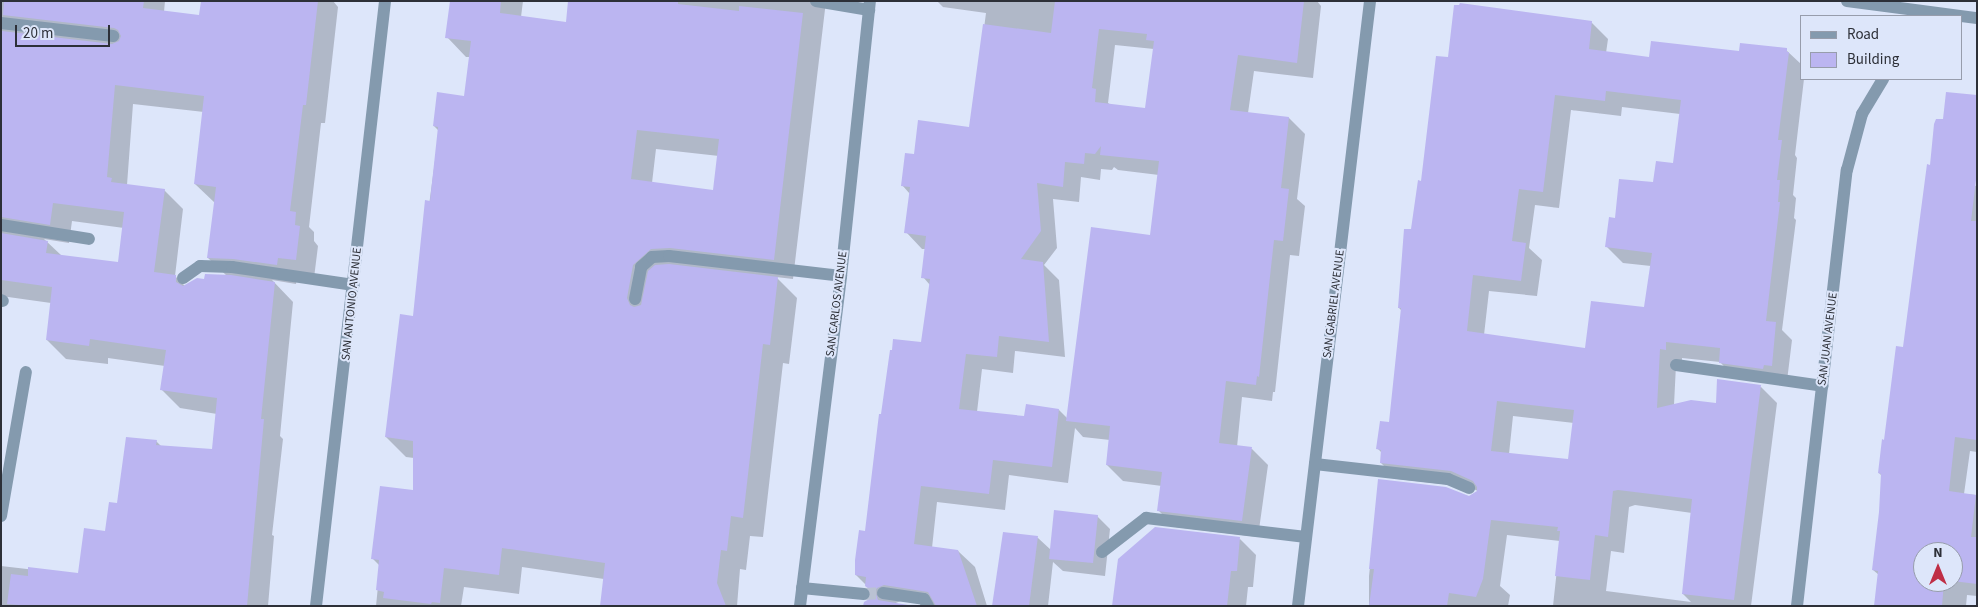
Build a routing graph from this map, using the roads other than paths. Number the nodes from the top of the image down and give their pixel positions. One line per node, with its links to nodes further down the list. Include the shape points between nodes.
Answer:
1 (385, 1): 17 (street, SAN ANTONIO AVENUE)
2 (816, 1): 5 (street)
3 (1370, 1): 22 (street, SAN GABRIEL AVENUE)
4 (1847, 1): 6 (street)
5 (869, 5): 15 (street, SAN CARLOS AVENUE)
6 (1926, 10): 7 (street)
7 (1958, 15)
8 (1963, 16): 9 (street)
9 (1977, 18)
10 (1, 22): 11 (street)
11 (113, 36)
12 (1882, 80): 21 (street, SAN JUAN AVENUE, via 1862,114 1853,142)
13 (1, 225): 14 (street)
14 (89, 239)
15 (841, 276): 18 (street, via 669,256 652,257 641,267); 27 (street, SAN CARLOS AVENUE)
16 (183, 278): 17 (street, via 200,266 232,267)
17 (354, 285): 30 (street, SAN ANTONIO AVENUE)
18 (635, 299)
19 (1676, 365): 21 (street)
20 (26, 372): 24 (street)
21 (1823, 386): 34 (street, SAN JUAN AVENUE)
22 (1315, 464): 23 (street, via 1448,479); 25 (street, SAN GABRIEL AVENUE)
23 (1470, 488)
24 (1, 516)
25 (1306, 538): 26 (street, via 1146,518); 33 (street, SAN GABRIEL AVENUE)
26 (1102, 552)
27 (802, 588): 29 (street); 31 (street, SAN CARLOS AVENUE)
28 (883, 593): 32 (street, via 924,599)
29 (864, 594)
30 (316, 606)
31 (800, 606)
32 (928, 606)
33 (1298, 606)
34 (1797, 606)

